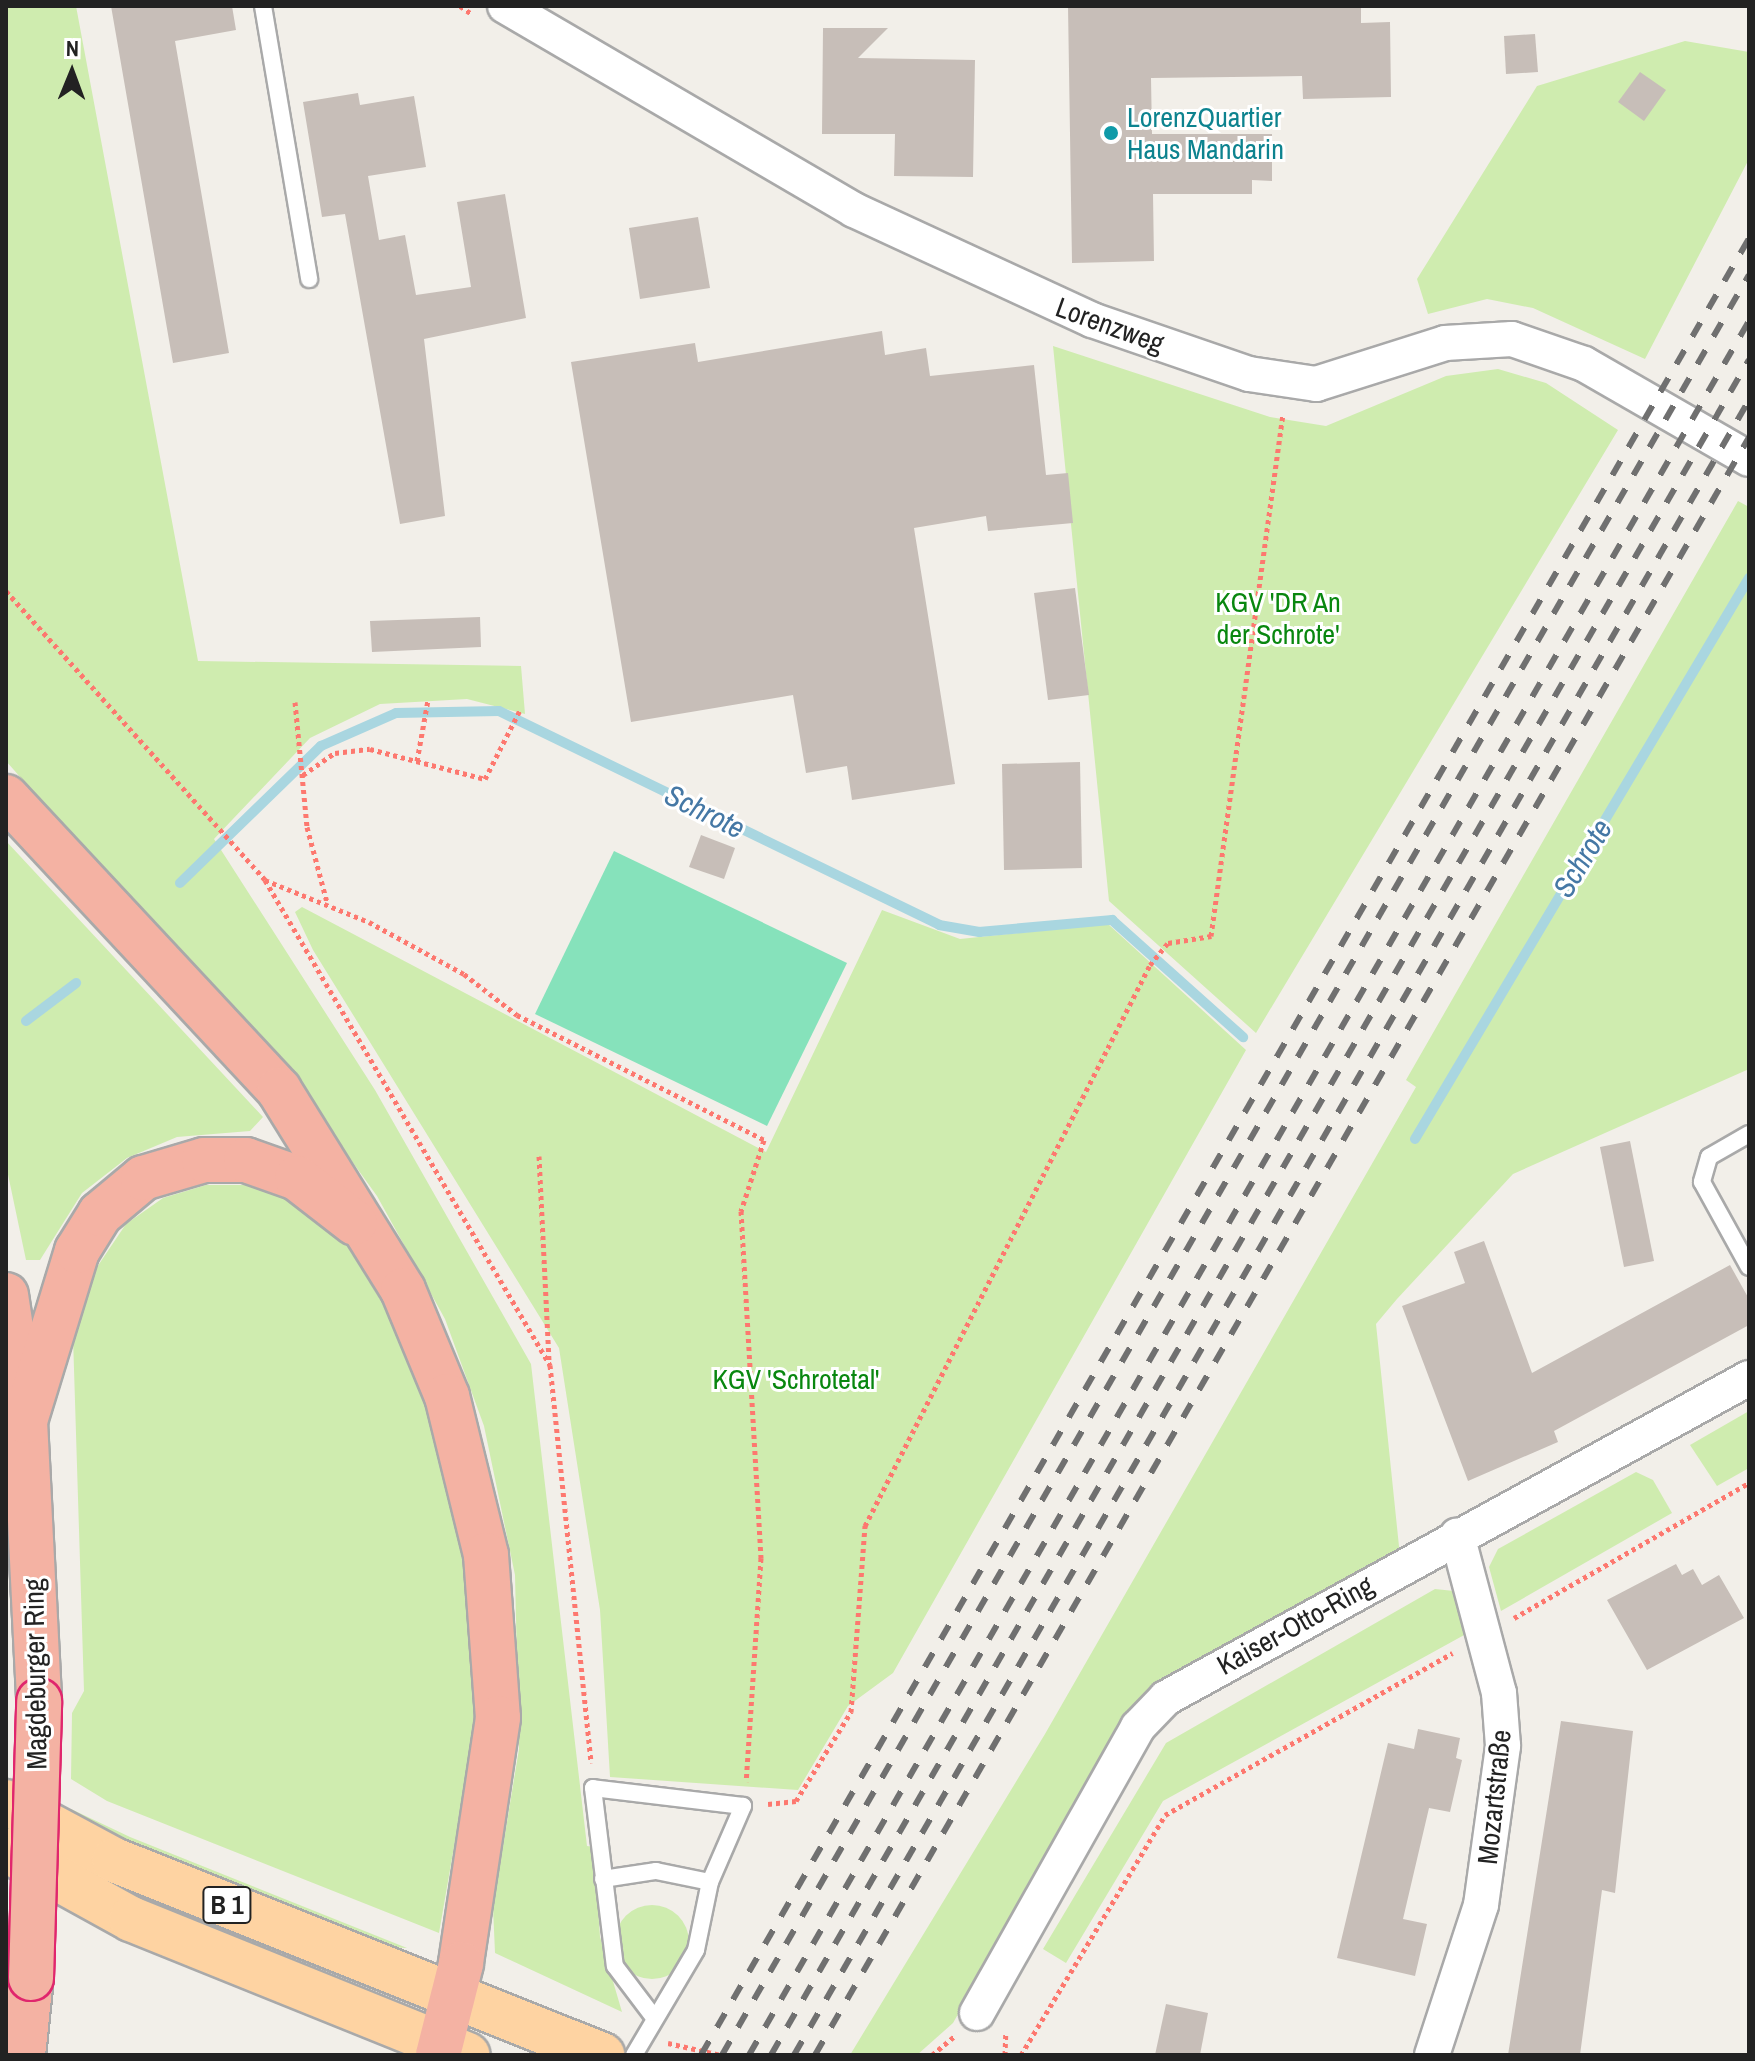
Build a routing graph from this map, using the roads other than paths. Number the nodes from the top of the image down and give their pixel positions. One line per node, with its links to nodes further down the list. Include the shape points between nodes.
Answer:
1 (263, 6): 3 (lane)
2 (505, 6): 4 (street, Lorenzweg, via 854,210 1092,320 1287,382 1345,379 1458,340 1512,339 1584,364)
3 (309, 279)
4 (1749, 459)
5 (6, 797): 7 (highway, via 279,1090)
6 (1749, 1134): 8 (lane, via 1709,1157 1702,1182)
7 (375, 1240): 11 (highway, via 320,1193 260,1164 204,1160 143,1178 100,1214 77,1251); 17 (highway, via 420,1325 451,1407 476,1498 495,1614 495,1751)
8 (1749, 1267)
9 (6, 1295): 11 (highway, Magdeburger Ring)
10 (1749, 1378): 12 (street, Kaiser-Otto-Ring)
11 (25, 1421): 21 (highway, Magdeburger Ring, bridge, via 39,1701 31,1978)
12 (1457, 1535): 18 (street, Kaiser-Otto-Ring, via 1153,1710); 24 (street, Mozartstraße, via 1502,1717 1499,1798 1472,1938)
13 (6, 1802): 17 (main road, B 1, via 114,1860)
14 (6, 1850): 20 (main road, B 1, via 131,1919)
15 (603, 1879): 16 (lane, via 656,1871); 16 (lane, via 593,1788 743,1806); 19 (lane, via 615,1966)
16 (710, 1882): 19 (lane, via 696,1950)
17 (453, 1995): 20 (highway); 22 (main road, B 1)
18 (977, 2013)
19 (652, 2015): 23 (lane)
20 (449, 2051)
21 (23, 2055)
22 (602, 2055)
23 (634, 2055)
24 (1432, 2055)

